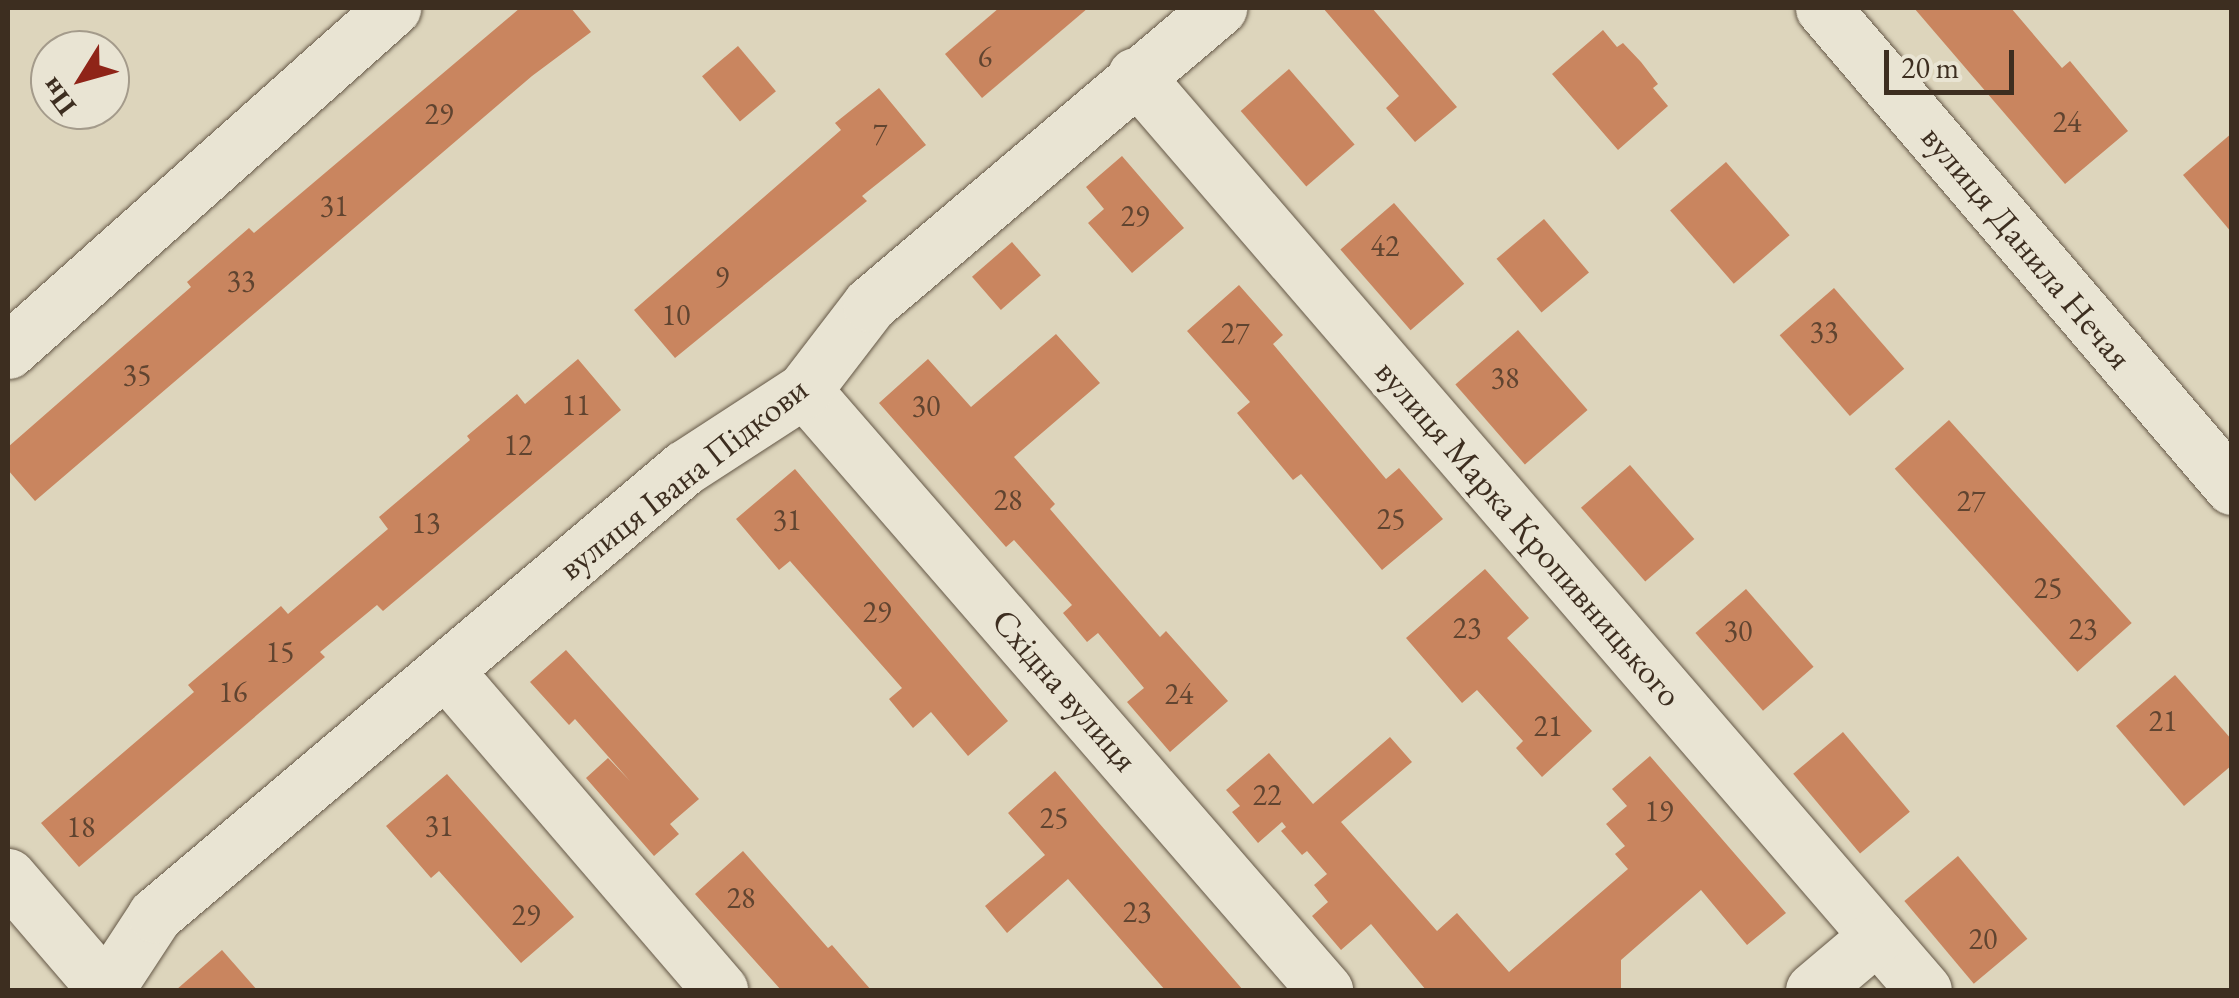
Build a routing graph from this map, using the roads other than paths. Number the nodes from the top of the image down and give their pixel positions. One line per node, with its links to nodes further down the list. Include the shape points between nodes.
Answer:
1 (394, 8): 5 (street)
2 (1219, 8): 4 (street, вулиця Івана Підкови)
3 (1823, 8): 7 (street, вулиця Данила Нечая)
4 (1135, 75): 6 (street, вулиця Івана Підкови, via 870,304); 10 (street, вулиця Марка Кропивницького)
5 (8, 351)
6 (804, 390): 8 (street, вулиця Івана Підкови, via 684,468); 13 (street, Східна вулиця)
7 (2232, 487)
8 (446, 670): 11 (street, вулиця Івана Підкови, via 155,915); 12 (street)
9 (8, 876): 11 (street)
10 (1877, 936): 14 (street); 15 (street, вулиця Марка Кропивницького)
11 (106, 990)
12 (720, 990)
13 (1325, 990)
14 (1813, 990)
15 (1924, 990)

